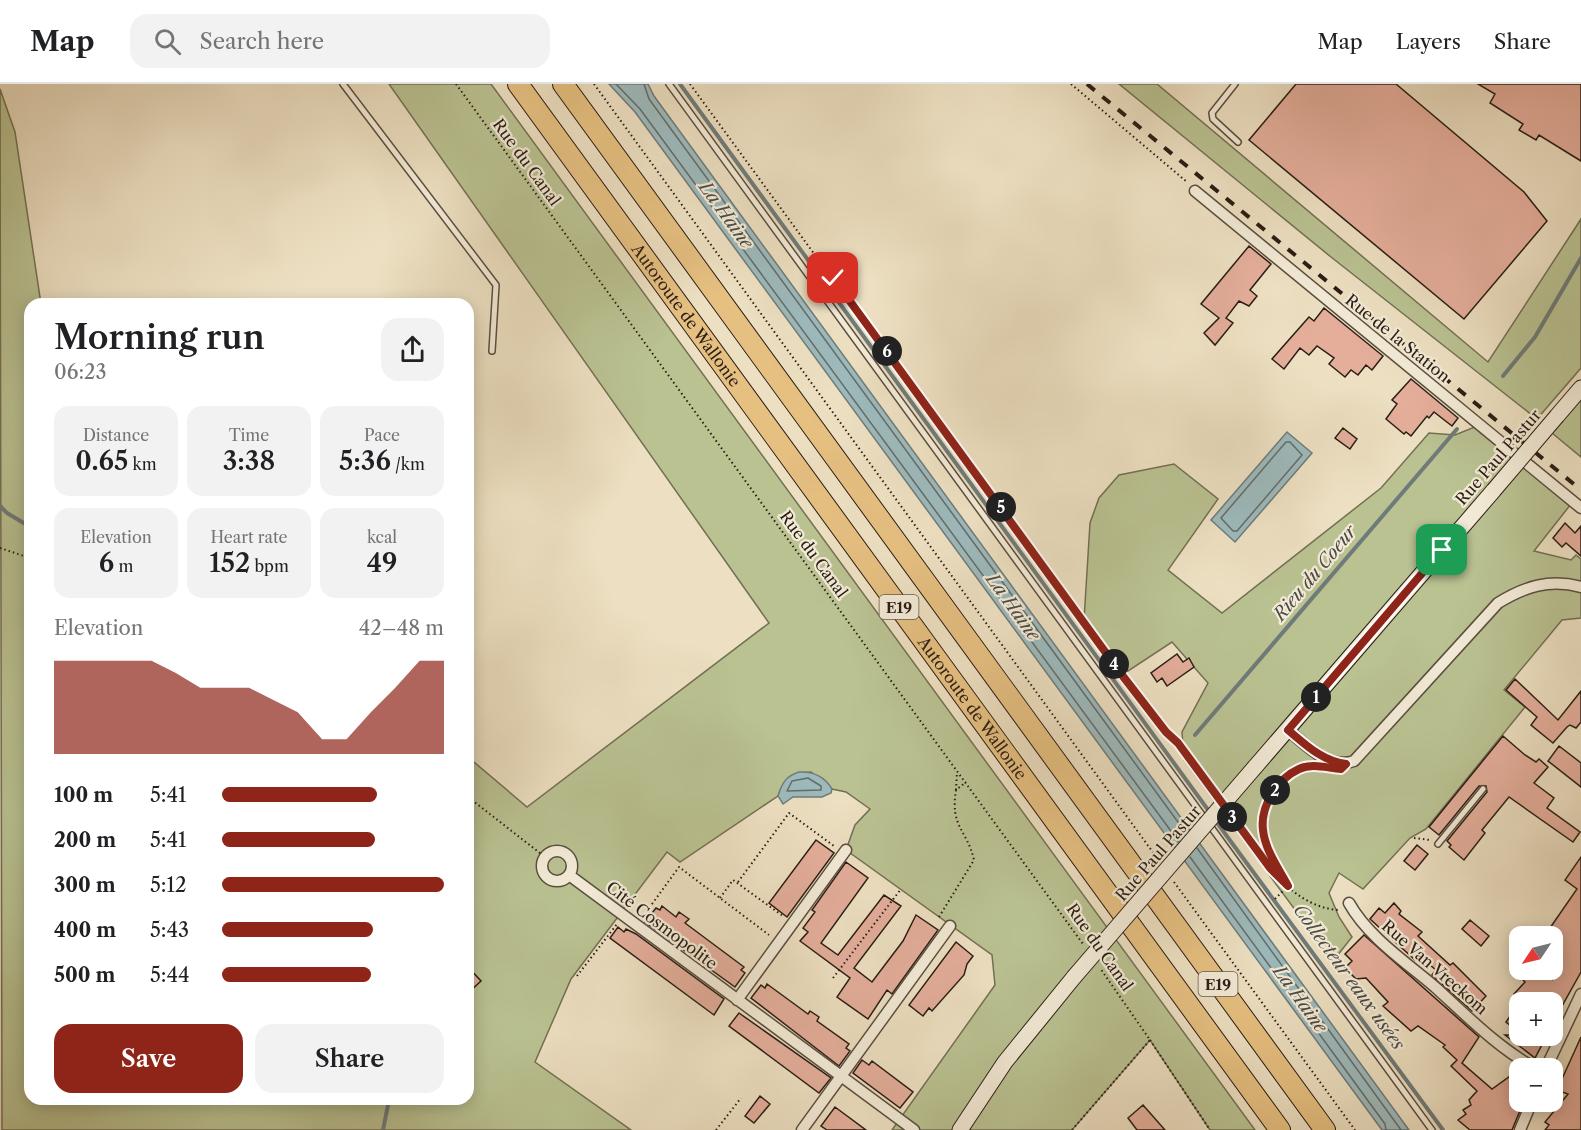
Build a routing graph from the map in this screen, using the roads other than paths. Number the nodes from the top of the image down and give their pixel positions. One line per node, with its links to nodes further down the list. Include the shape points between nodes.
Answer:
1 (343, 84): 8 (lane, via 496,285)
2 (518, 84): 28 (highway, Autoroute de Wallonie / E19)
3 (562, 84): 29 (highway, E19)
4 (669, 84): 30 (lane)
5 (1235, 84): 6 (lane, via 1212,113 1213,119)
6 (1238, 142)
7 (1195, 191): 10 (street, Rue de la Station)
8 (492, 351)
9 (1581, 388): 12 (main road, Rue Paul Pastur, bridge)
10 (1581, 508)
11 (1581, 587): 12 (street, via 1569,583 1523,588 1498,603 1354,761 1346,764 1326,758)
12 (1288, 730): 25 (main road, Rue Paul Pastur, bridge, via 1074,977 1005,1062)
13 (1483, 789): 14 (lane)
14 (1438, 844)
15 (845, 851): 20 (street)
16 (569, 875): 16 (street, via 556,881 547,876 542,867 545,857 552,851 566,854 572,861); 20 (street, Cité Cosmopolite)
17 (1349, 903): 21 (street, Rue Van Vreckom, via 1358,919)
18 (950, 926): 23 (street)
19 (1581, 994): 22 (street)
20 (737, 1000): 23 (street, Cité Cosmopolite)
21 (1521, 1058)
22 (1551, 1058)
23 (841, 1076): 26 (street); 27 (street, Cité Cosmopolite)
24 (1527, 1112): 31 (street)
25 (960, 1129)
26 (802, 1130)
27 (914, 1130)
28 (1280, 1130)
29 (1325, 1130)
30 (1432, 1130)
31 (1520, 1130)

